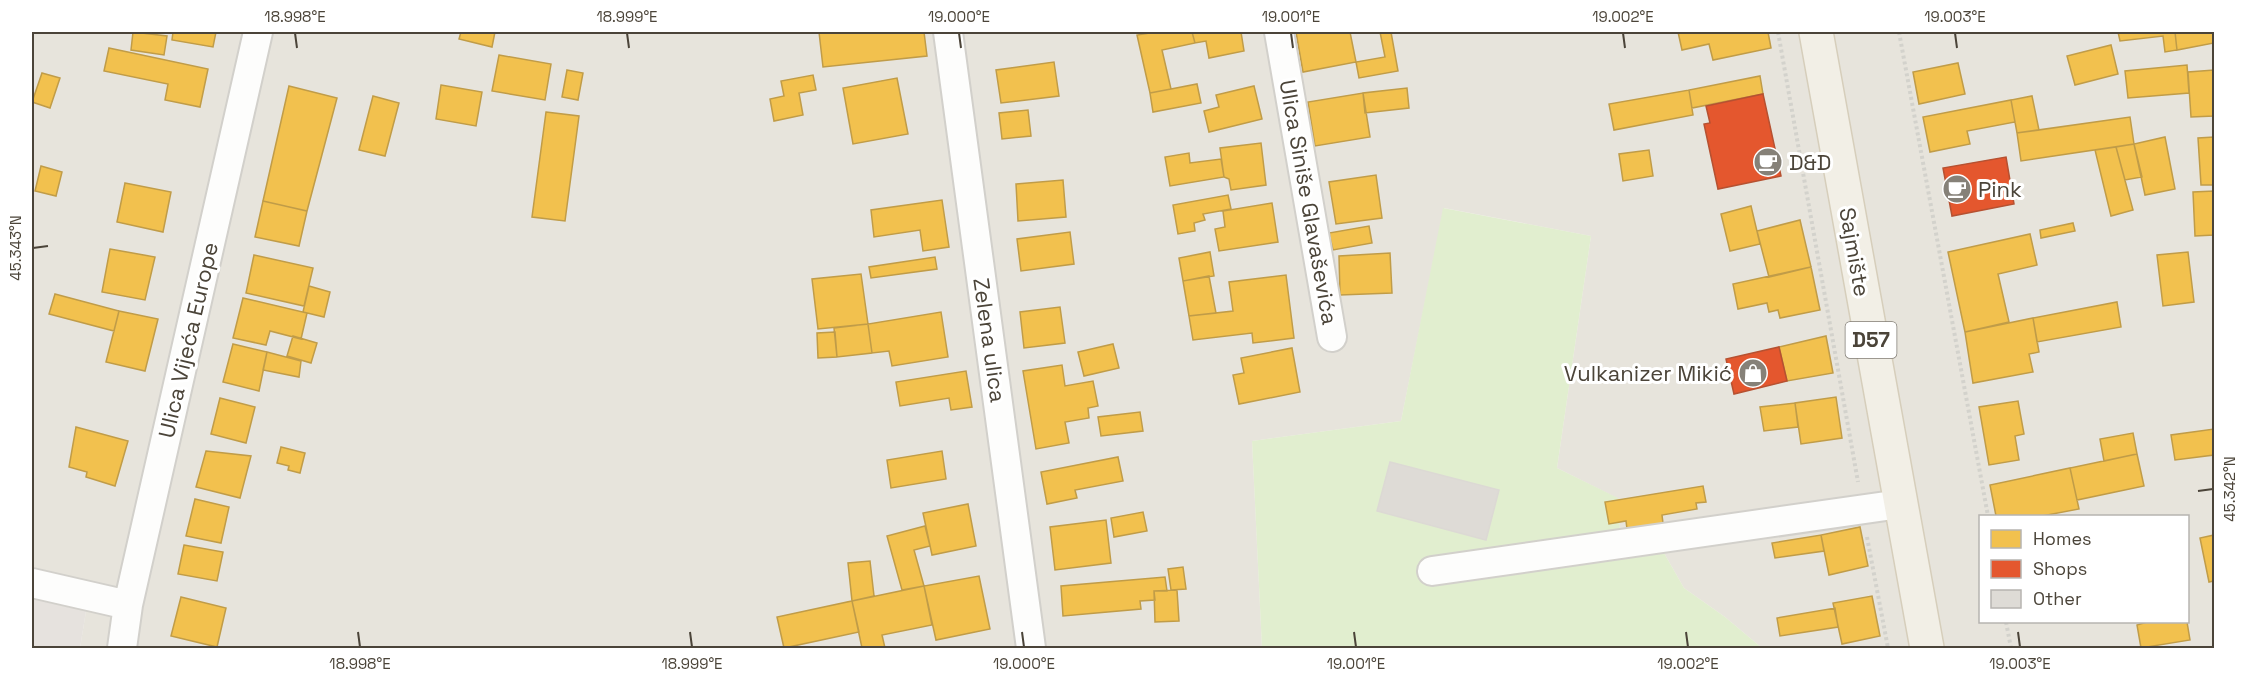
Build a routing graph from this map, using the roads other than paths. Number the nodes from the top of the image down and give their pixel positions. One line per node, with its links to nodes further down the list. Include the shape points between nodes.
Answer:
1 (258, 32): 9 (street, Ulica Vijeća Europe)
2 (948, 32): 11 (street, Zelena ulica)
3 (1279, 32): 5 (street, Ulica Siniše Glavaševića)
4 (1816, 32): 6 (main road, Sajmište / D57)
5 (1332, 337)
6 (1900, 504): 7 (street); 12 (main road, Sajmište / D57)
7 (1432, 571)
8 (32, 583): 9 (street)
9 (128, 605): 10 (street, Ulica Vijeća Europe)
10 (122, 648)
11 (1031, 648)
12 (1927, 648)

